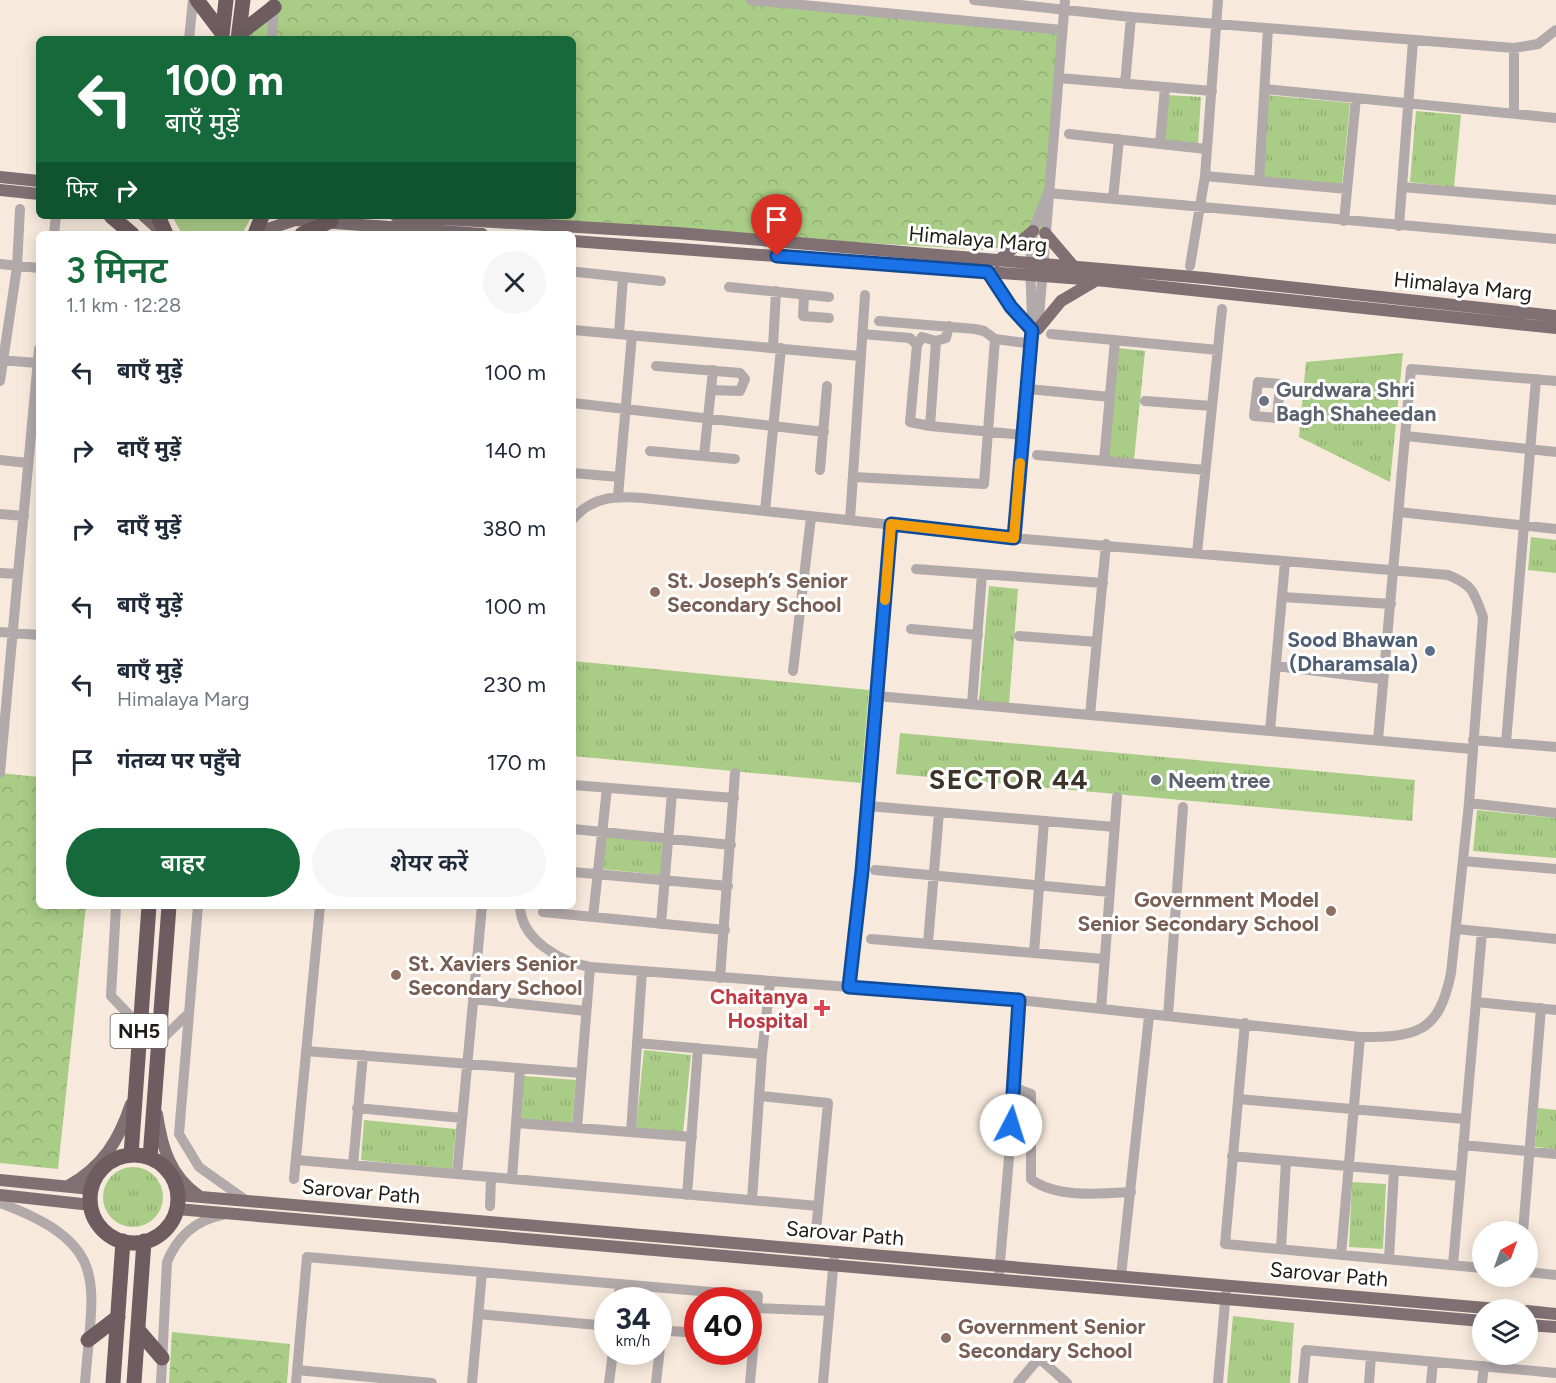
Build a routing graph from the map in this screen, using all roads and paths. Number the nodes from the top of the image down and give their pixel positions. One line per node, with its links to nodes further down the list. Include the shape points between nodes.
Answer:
1 (195, 0): 14 (street); 15 (highway)
2 (226, 0): 15 (highway)
3 (243, 0): 16 (highway)
4 (751, 0): 12 (street)
5 (974, 0): 8 (street)
6 (1218, 0): 10 (street)
7 (274, 4): 17 (highway); 18 (street)
8 (1065, 4): 9 (street); 12 (street)
9 (1131, 17): 10 (street); 22 (street)
10 (1216, 23): 11 (street); 25 (street)
11 (1268, 28): 19 (street); 24 (street)
12 (1062, 30): 21 (street)
13 (1556, 30): 20 (street, via 1538,44)
14 (189, 36)
15 (222, 36)
16 (239, 36)
17 (240, 36)
18 (272, 36)
19 (1413, 41): 20 (street); 27 (street)
20 (1514, 48): 28 (street)
21 (1059, 78): 22 (street); 41 (street)
22 (1125, 84): 23 (street)
23 (1165, 88): 25 (street); 32 (street)
24 (1265, 89): 26 (street); 37 (street)
25 (1212, 91): 33 (street)
26 (1356, 98): 27 (street); 39 (street)
27 (1408, 103): 28 (street); 38 (street)
28 (1514, 114): 29 (street)
29 (1556, 118)
30 (1070, 134): 31 (street)
31 (1119, 139): 32 (street); 43 (street)
32 (1160, 144): 33 (street)
33 (1206, 149): 34 (street)
34 (1204, 176): 37 (street); 45 (street)
35 (0, 177): 36 (main road)
36 (36, 181)
37 (1258, 181): 39 (street)
38 (1402, 187): 44 (street); 52 (street)
39 (1347, 189): 51 (street)
40 (0, 190): 42 (main road)
41 (1048, 193): 43 (street); 58 (street)
42 (36, 194)
43 (1113, 199): 45 (street)
44 (1556, 200)
45 (1200, 206): 51 (street); 63 (street)
46 (20, 209): 64 (street)
47 (114, 219): 53 (highway)
48 (148, 219): 54 (main road)
49 (446, 219): 61 (main road, Himalaya Marg, via 678,233)
50 (331, 221): 55 (main road, via 295,220); 56 (highway); 57 (main road)
51 (1344, 221): 52 (street)
52 (1399, 226): 59 (street)
53 (128, 231)
54 (162, 231)
55 (263, 231)
56 (309, 231)
57 (447, 231)
58 (1039, 232): 61 (main road); 65 (main road); 67 (street)
59 (1556, 239)
60 (576, 241): 69 (main road, Himalaya Marg)
61 (998, 261): 67 (main road, Himalaya Marg)
62 (0, 264): 64 (street)
63 (1191, 266)
64 (17, 267): 66 (street); 98 (street)
65 (1074, 267): 67 (main road, Himalaya Marg); 79 (main road, Himalaya Marg)
66 (36, 268)
67 (1037, 270): 69 (main road, Himalaya Marg); 71 (main road, Himalaya Marg); 84 (street)
68 (577, 272): 70 (street)
69 (988, 272): 84 (main road, via 1011,307)
70 (623, 277): 72 (street); 86 (street)
71 (1096, 280): 83 (main road, Himalaya Marg); 84 (main road, via 1061,301)
72 (661, 281)
73 (729, 286): 74 (street)
74 (776, 291): 75 (street); 95 (street)
75 (804, 295): 77 (street); 80 (street, via 803,316)
76 (865, 295): 87 (street)
77 (828, 297)
78 (1222, 309): 96 (street)
79 (1556, 316)
80 (829, 318)
81 (879, 321): 82 (street)
82 (948, 326): 90 (street, via 984,331); 92 (street, via 946,338)
83 (1556, 328)
84 (1035, 329): 93 (street)
85 (576, 330): 86 (street)
86 (619, 334): 89 (street)
87 (862, 334): 94 (street, via 910,338); 97 (street)
88 (1051, 334): 91 (street)
89 (632, 335): 95 (street); 113 (street)
90 (995, 339): 93 (street); 118 (street)
91 (1115, 340): 96 (street); 109 (street)
92 (936, 341): 94 (street, via 922,337); 116 (street)
93 (1033, 344): 107 (street)
94 (917, 345): 116 (street, via 910,422)
95 (777, 348): 97 (street); 115 (street)
96 (1218, 350): 112 (street)
97 (860, 356): 134 (street)
98 (1, 360): 99 (street); 104 (street)
99 (36, 363)
100 (656, 366): 101 (street)
101 (713, 370): 108 (street); 108 (street, via 740,373 745,379 740,391)
102 (36, 374): 129 (street)
103 (1536, 379): 105 (street); 120 (street, via 1411,369); 121 (street)
104 (0, 381)
105 (1556, 381)
106 (827, 386): 117 (street)
107 (1029, 389): 109 (street); 119 (street)
108 (711, 390): 114 (street)
109 (1110, 397): 128 (street)
110 (1145, 401): 112 (street)
111 (576, 403): 113 (street)
112 (1212, 406): 131 (street)
113 (626, 409): 114 (street); 133 (street)
114 (707, 417): 115 (street); 125 (street)
115 (772, 426): 117 (street); 136 (street)
116 (930, 426): 118 (street)
117 (824, 432): 130 (street)
118 (987, 433): 119 (street); 134 (street, via 984,484)
119 (1023, 435): 146 (street)
120 (1406, 436): 121 (street); 137 (street)
121 (1530, 450): 123 (street); 144 (street)
122 (650, 451): 125 (street)
123 (1556, 452)
124 (1037, 454): 128 (street)
125 (704, 456): 126 (street)
126 (735, 459)
127 (0, 460): 129 (street)
128 (1104, 460): 131 (street)
129 (28, 462): 139 (street)
130 (820, 470)
131 (1205, 470): 148 (street)
132 (576, 473): 133 (street)
133 (619, 477): 135 (street)
134 (854, 477): 142 (street)
135 (618, 496): 136 (street); 140 (street, via 596,501)
136 (765, 511): 141 (street)
137 (1399, 512): 144 (street); 151 (street)
138 (0, 514): 139 (street)
139 (24, 516): 153 (street)
140 (576, 517)
141 (811, 517): 142 (street); 166 (street)
142 (850, 520): 143 (street)
143 (891, 524): 146 (street); 168 (street)
144 (1524, 525): 145 (street); 173 (street)
145 (1556, 529)
146 (1014, 538): 147 (street)
147 (1106, 544): 148 (street); 155 (street)
148 (1197, 553): 149 (street)
149 (1285, 562): 151 (street); 156 (street)
150 (916, 569): 154 (street)
151 (1394, 571): 157 (street); 174 (street, via 1448,575 1466,582 1475,594 1483,617)
152 (0, 573): 153 (street)
153 (18, 574): 160 (street)
154 (982, 574): 155 (street); 162 (street)
155 (1103, 583): 164 (street)
156 (1283, 597): 157 (street); 165 (street)
157 (1390, 604): 167 (street)
158 (911, 629): 162 (street)
159 (0, 632): 160 (street)
160 (13, 633): 161 (street); 176 (street)
161 (36, 635)
162 (978, 635): 169 (street)
163 (1020, 636): 164 (street)
164 (1097, 642): 170 (street)
165 (1276, 666): 167 (street); 171 (street)
166 (793, 671)
167 (1382, 680): 172 (street)
168 (877, 696): 169 (street); 184 (street)
169 (972, 704): 170 (street)
170 (1090, 715): 171 (street)
171 (1270, 731): 172 (street)
172 (1378, 740): 174 (street)
173 (1506, 742): 174 (street); 175 (street)
174 (1473, 745): 183 (street)
175 (1556, 747)
176 (0, 773)
177 (735, 773): 182 (street)
178 (576, 785): 179 (street)
179 (607, 788): 180 (street); 191 (street)
180 (672, 793): 182 (street); 192 (street)
181 (1117, 797): 189 (street)
182 (734, 798): 193 (street)
183 (1469, 803): 187 (street); 194 (street)
184 (868, 806): 186 (street); 226 (street)
185 (1183, 807): 236 (street)
186 (939, 812): 188 (street); 199 (street)
187 (1556, 813)
188 (1044, 821): 189 (street); 202 (street)
189 (1115, 827): 203 (street)
190 (576, 829): 191 (street)
191 (603, 831): 192 (street); 198 (street)
192 (669, 838): 193 (street); 200 (street)
193 (731, 845): 201 (street)
194 (1463, 861): 195 (street); 214 (street)
195 (1556, 869)
196 (875, 870): 199 (street)
197 (576, 872): 198 (street)
198 (598, 874): 200 (street); 212 (street)
199 (934, 875): 202 (street); 219 (street)
200 (665, 880): 201 (street); 213 (street)
201 (728, 886): 215 (street)
202 (1039, 886): 203 (street); 220 (street)
203 (1110, 892): 221 (street)
204 (116, 909): 238 (street, via 111,996)
205 (149, 909): 238 (highway, NH5)
206 (169, 909): 240 (highway, NH5)
207 (198, 909): 234 (street)
208 (320, 909): 243 (street)
209 (482, 909): 227 (street)
210 (520, 909): 222 (street, via 538,942 555,956)
211 (543, 912): 212 (street)
212 (593, 917): 213 (street)
213 (661, 924): 215 (street)
214 (1456, 929): 216 (street); 239 (street, via 1446,998 1436,1016 1418,1032 1395,1037)
215 (725, 930): 224 (street)
216 (1482, 932): 218 (street); 229 (street)
217 (871, 939): 219 (street)
218 (1556, 939)
219 (928, 943): 220 (street)
220 (1034, 953): 221 (street)
221 (1104, 959): 231 (street)
222 (590, 967): 223 (street); 233 (street)
223 (642, 971): 224 (street); 241 (street)
224 (720, 978): 225 (street)
225 (770, 982): 226 (street); 244 (street)
226 (849, 987): 228 (street)
227 (473, 999): 233 (street); 246 (street)
228 (1019, 1000): 231 (street); 249 (street)
229 (1476, 1002): 230 (street); 257 (street)
230 (1541, 1008): 232 (street); 263 (street)
231 (1101, 1009): 235 (street)
232 (1556, 1010)
233 (586, 1011): 248 (street)
234 (188, 1014): 240 (street); 286 (street, via 179,1134 200,1167)
235 (1149, 1016): 236 (street); 281 (street)
236 (1168, 1016): 237 (street)
237 (1245, 1023): 239 (street); 253 (street)
238 (139, 1025): 250 (highway, NH5)
239 (1360, 1037): 255 (street)
240 (159, 1042): 251 (highway, NH5)
241 (637, 1043): 242 (street); 260 (street)
242 (698, 1048): 244 (street); 261 (street)
243 (306, 1051): 245 (street); 268 (street)
244 (762, 1054): 252 (street)
245 (363, 1055): 246 (street); 254 (street)
246 (466, 1063): 247 (street); 256 (street)
247 (520, 1068): 248 (street); 258 (street)
248 (581, 1073): 259 (street)
249 (1015, 1088): 281 (street, via 1031,1094 1030,1179 1053,1189 1097,1194); 302 (street)
250 (134, 1093): 265 (highway, NH5); 279 (main road, via 111,1149 89,1173)
251 (155, 1095): 267 (highway, NH5); 284 (main road, via 167,1159 188,1188)
252 (761, 1096): 285 (street); 291 (street, via 828,1103)
253 (1238, 1099): 255 (street); 266 (street)
254 (357, 1108): 256 (street); 270 (street)
255 (1353, 1109): 257 (street); 271 (street)
256 (462, 1118): 273 (street)
257 (1465, 1119): 262 (street)
258 (517, 1123): 259 (street); 277 (street)
259 (577, 1128): 260 (street)
260 (631, 1132): 261 (street)
261 (692, 1137): 282 (street)
262 (1463, 1145): 263 (street); 274 (street)
263 (1529, 1151): 264 (street); 293 (street)
264 (1556, 1154)
265 (130, 1155): 267 (highway); 280 (highway, via 102,1168)
266 (1232, 1156): 269 (street); 297 (street, via 1225,1244)
267 (150, 1158): 287 (highway, via 169,1172)
268 (297, 1160): 270 (street); 276 (street)
269 (1286, 1161): 271 (street); 297 (street)
270 (353, 1165): 273 (street)
271 (1347, 1166): 272 (street); 298 (street)
272 (1394, 1170): 274 (street); 300 (street)
273 (457, 1174): 275 (street)
274 (1460, 1176): 301 (street)
275 (491, 1177): 277 (street); 290 (street)
276 (294, 1179)
277 (512, 1179): 282 (street)
278 (0, 1180): 279 (main road)
279 (68, 1186): 280 (main road)
280 (92, 1189): 289 (highway)
281 (1131, 1192): 307 (street)
282 (687, 1195): 285 (street)
283 (0, 1196): 289 (main road)
284 (201, 1197): 286 (main road, Sarovar Path); 287 (main road, Sarovar Path)
285 (752, 1200): 291 (street)
286 (248, 1201): 299 (main road, Sarovar Path)
287 (177, 1202): 292 (main road, Sarovar Path); 296 (highway, via 172,1221 163,1232)
288 (0, 1203): 326 (street, via 51,1225 79,1250 91,1278)
289 (91, 1205): 295 (highway, via 100,1226)
290 (490, 1206)
291 (819, 1206): 294 (street)
292 (232, 1214): 299 (main road, Sarovar Path); 328 (street, via 207,1219 193,1227 171,1254 165,1273)
293 (1524, 1221)
294 (816, 1231)
295 (123, 1241): 296 (highway); 320 (highway)
296 (144, 1241): 325 (highway)
297 (1281, 1250): 298 (street)
298 (1341, 1255): 300 (street)
299 (834, 1258): 302 (main road, Sarovar Path); 308 (main road, Sarovar Path); 316 (street)
300 (1389, 1260): 301 (street)
301 (1453, 1265): 303 (street)
302 (999, 1266): 307 (main road, Sarovar Path); 308 (street)
303 (1472, 1267)
304 (482, 1272): 309 (street); 318 (street); 334 (street, via 307,1257)
305 (1538, 1273): 306 (street)
306 (1556, 1275)
307 (1121, 1276): 310 (main road, Sarovar Path)
308 (998, 1279): 313 (main road, Sarovar Path)
309 (620, 1284): 311 (street); 312 (street)
310 (1226, 1285): 313 (street); 314 (main road, Sarovar Path)
311 (620, 1287)
312 (684, 1290)
313 (1225, 1298): 321 (main road, Sarovar Path); 350 (street)
314 (1472, 1307)
315 (762, 1308): 316 (street)
316 (829, 1311): 347 (street)
317 (1538, 1312): 319 (main road)
318 (478, 1314): 322 (street); 343 (street)
319 (1556, 1314)
320 (118, 1317): 326 (highway); 338 (highway)
321 (1472, 1320)
322 (594, 1325)
323 (1538, 1325): 324 (main road)
324 (1556, 1327)
325 (138, 1329): 328 (highway); 339 (highway)
326 (88, 1341): 337 (street)
327 (1371, 1356): 329 (street); 351 (street, via 1306,1350); 352 (street)
328 (162, 1358): 340 (street)
329 (1433, 1362): 333 (street); 353 (street)
330 (611, 1365): 344 (street)
331 (657, 1365): 345 (street)
332 (751, 1365): 346 (street)
333 (1484, 1366): 336 (street); 354 (street)
334 (297, 1370): 341 (street); 342 (street)
335 (1556, 1373): 336 (street)
336 (1542, 1377)
337 (85, 1383)
338 (113, 1383)
339 (134, 1383)
340 (161, 1383)
341 (296, 1383)
342 (432, 1383)
343 (472, 1383)
344 (609, 1383)
345 (656, 1383)
346 (750, 1383)
347 (823, 1383)
348 (1018, 1383): 349 (street, via 1039,1358)
349 (1067, 1383)
350 (1218, 1383)
351 (1303, 1383)
352 (1369, 1383)
353 (1431, 1383)
354 (1482, 1383)

